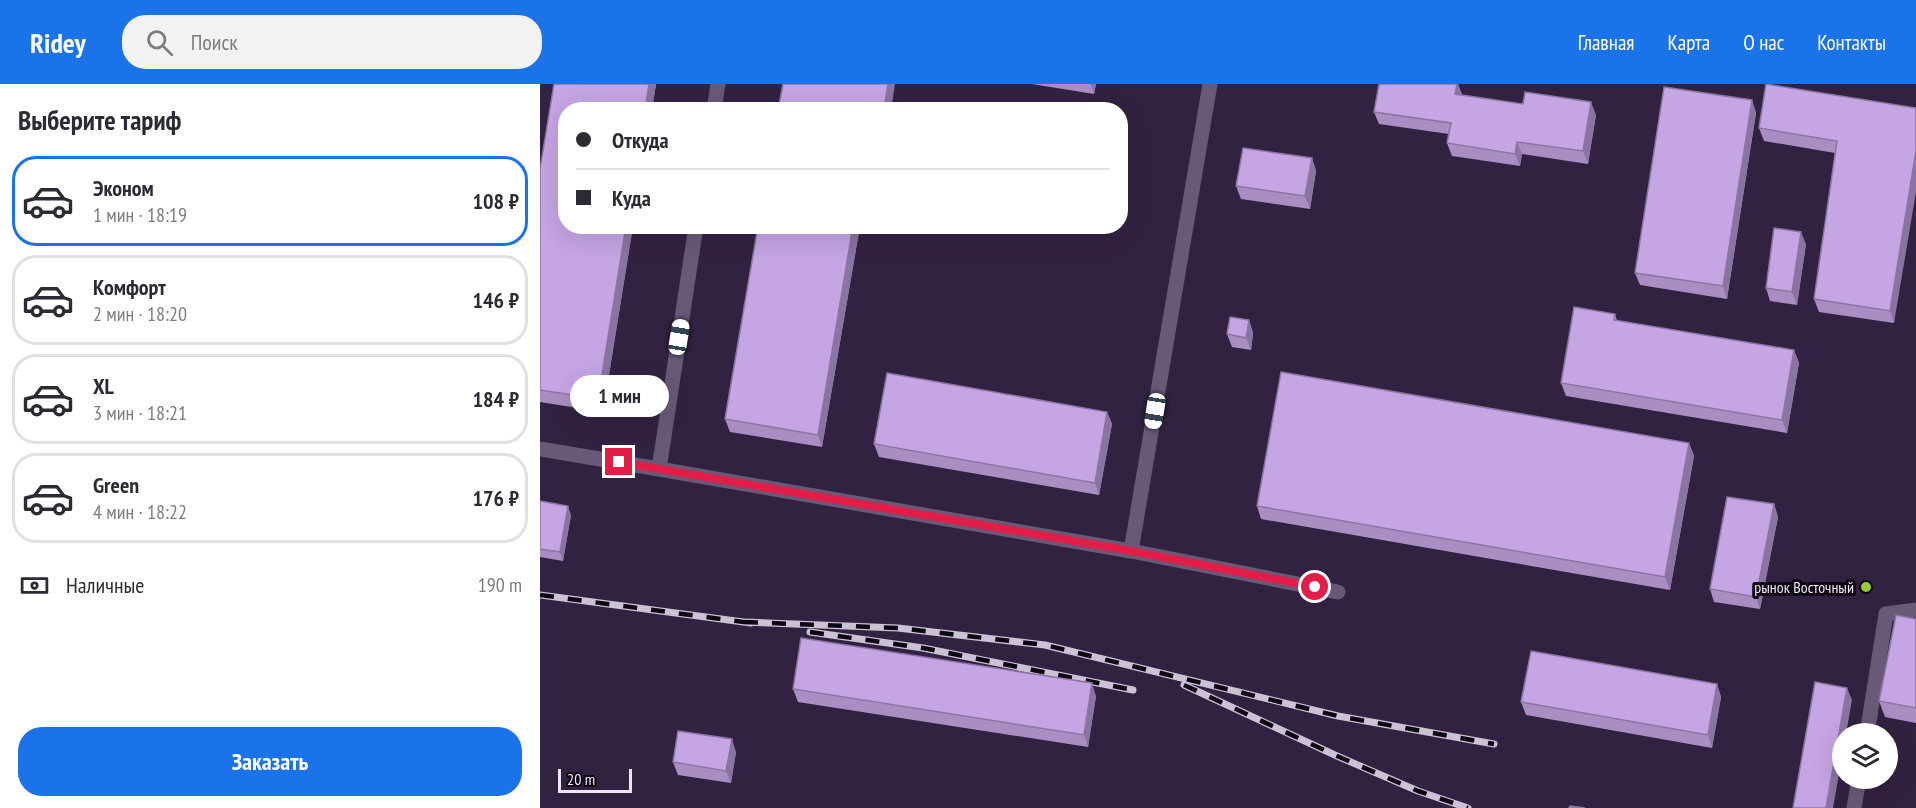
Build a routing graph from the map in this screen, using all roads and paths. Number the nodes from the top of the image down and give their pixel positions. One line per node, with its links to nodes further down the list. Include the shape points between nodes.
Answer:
1 (718, 84): 3 (lane)
2 (1210, 84): 7 (lane)
3 (715, 102)
4 (695, 234): 6 (lane)
5 (540, 449): 6 (lane)
6 (659, 469): 7 (lane)
7 (1131, 551): 8 (lane)
8 (1338, 592)
9 (1916, 610): 10 (lane, via 1886,614)
10 (1869, 723)
11 (1857, 789): 12 (lane)
12 (1854, 808)

